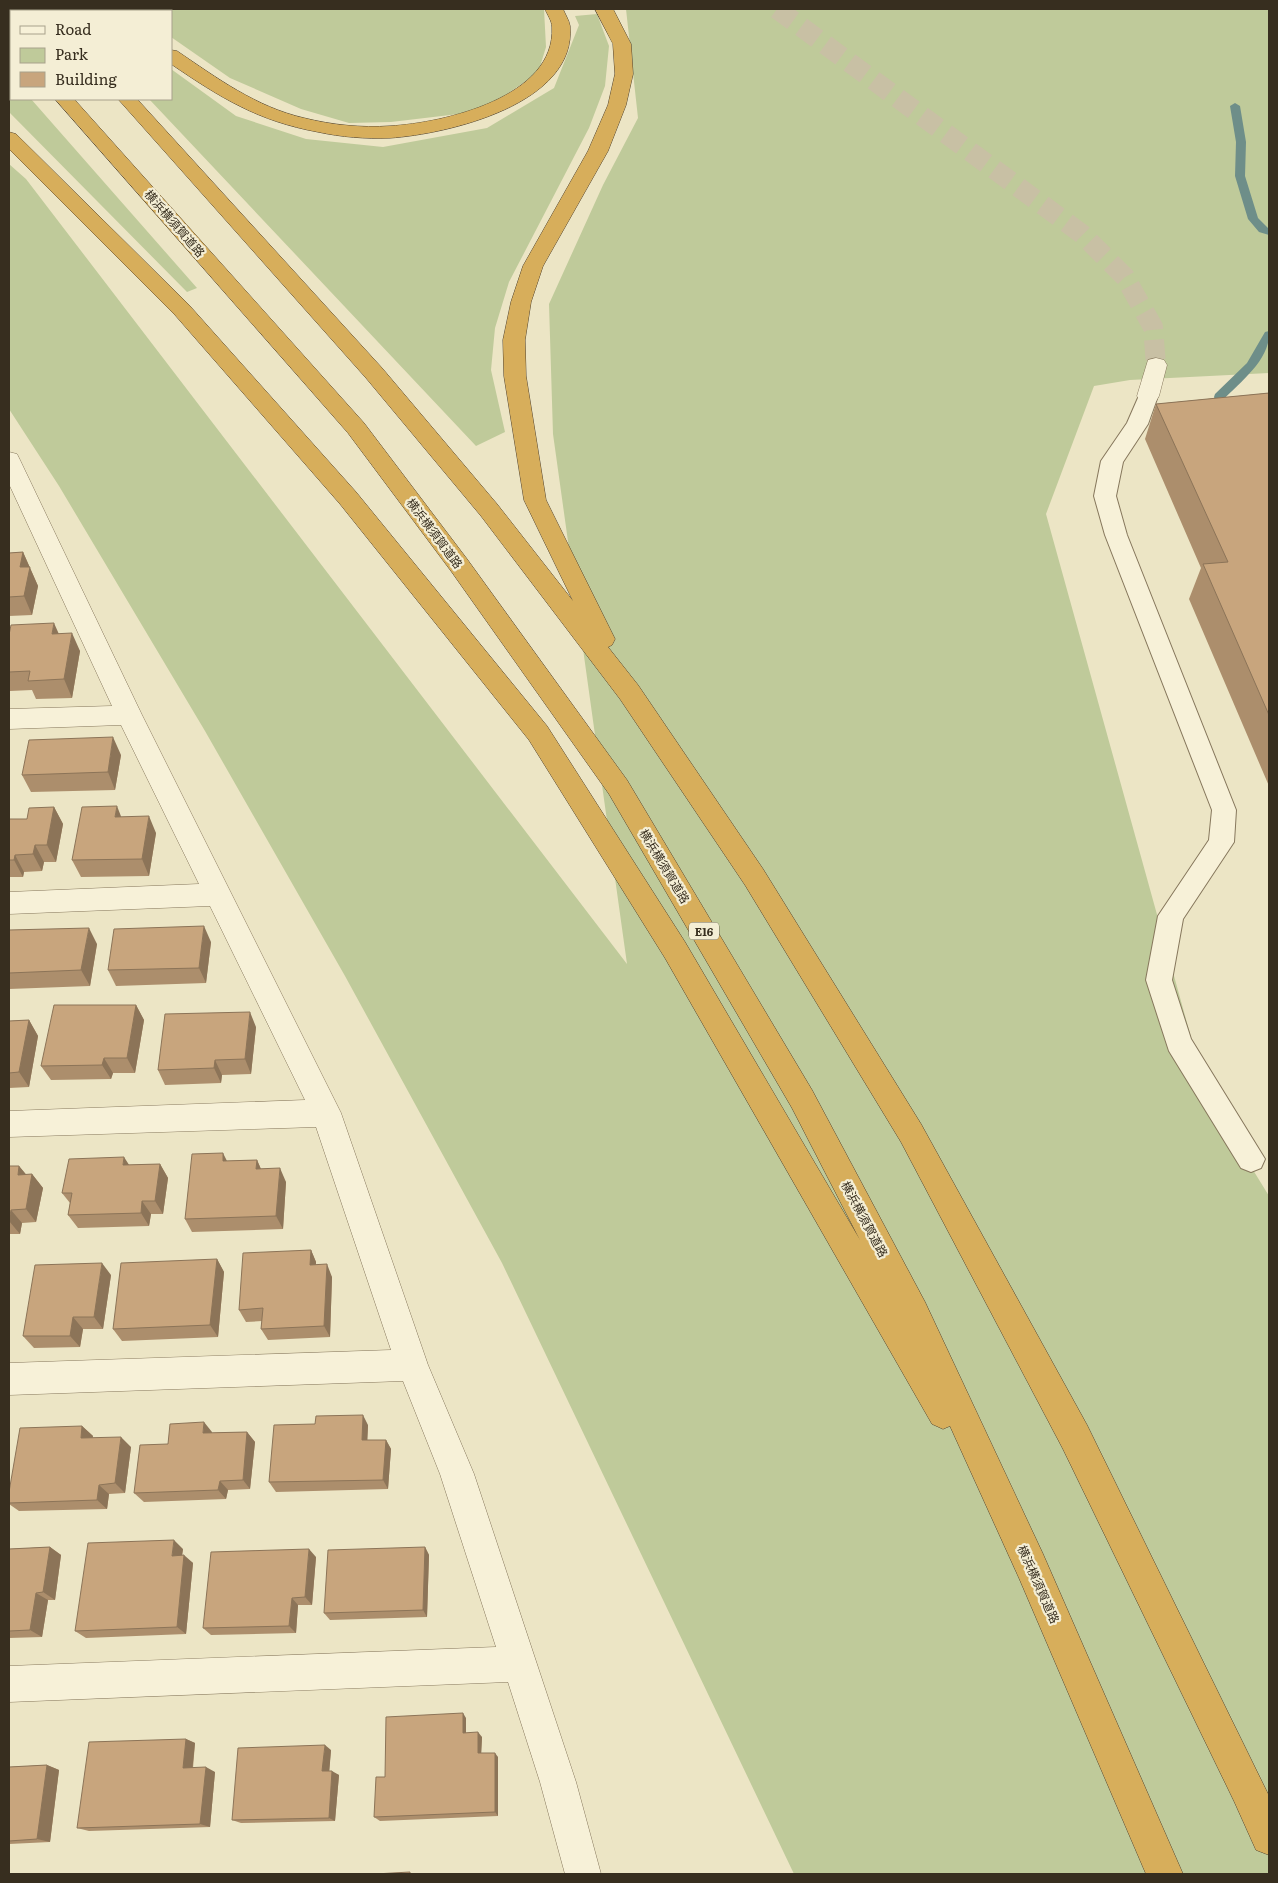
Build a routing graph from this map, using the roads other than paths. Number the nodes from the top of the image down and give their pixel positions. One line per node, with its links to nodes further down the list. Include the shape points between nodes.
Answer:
1 (554, 9): 3 (highway, via 561,26 560,46 551,67 528,90 482,114 390,132 333,129 278,117 235,97)
2 (604, 9): 10 (highway, via 622,44 624,74 617,105 598,150 533,266 521,302 514,340 515,376 535,500)
3 (172, 56)
4 (65, 100): 20 (highway, 横浜横須賀道路 / E16, via 356,428 618,787 802,1099 914,1313)
5 (128, 100): 10 (highway, via 374,373 489,510)
6 (9, 138): 20 (highway, via 182,310 348,498 538,733 675,950)
7 (1156, 365): 8 (street)
8 (1148, 396): 17 (lane, via 1137,424 1112,461 1105,496 1116,535 1224,810 1220,842 1171,916 1159,980 1179,1043)
9 (9, 460): 11 (street)
10 (628, 692): 23 (highway, via 754,877 910,1133 1076,1437)
11 (130, 715): 12 (street); 13 (street)
12 (9, 719)
13 (219, 894): 14 (street); 15 (street)
14 (9, 902)
15 (326, 1113): 16 (street); 18 (street)
16 (9, 1124)
17 (1251, 1159)
18 (412, 1365): 19 (street); 21 (street, via 457,1474)
19 (9, 1379)
20 (1031, 1566): 25 (highway, 横浜横須賀道路 / E16)
21 (518, 1664): 22 (street); 24 (street, via 558,1782)
22 (9, 1684)
23 (1269, 1837)
24 (583, 1874)
25 (1165, 1874)

